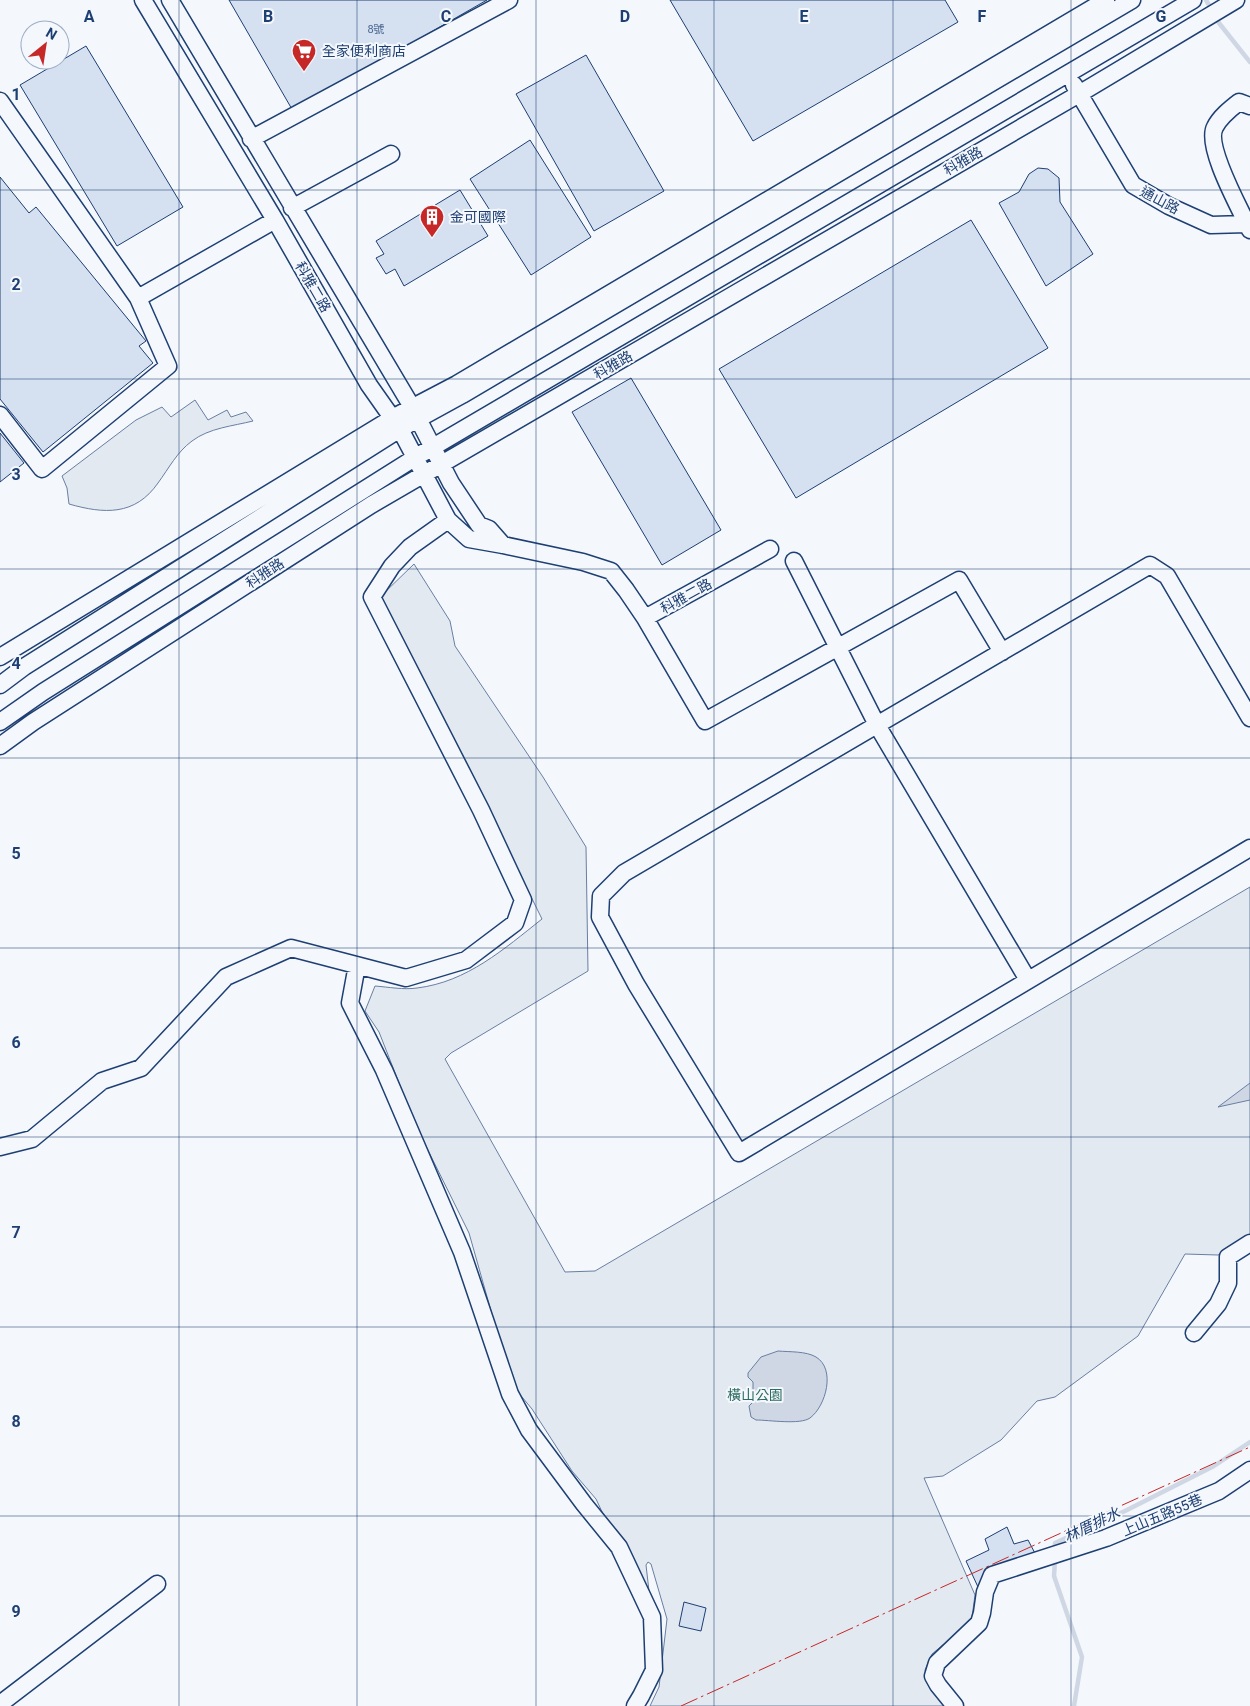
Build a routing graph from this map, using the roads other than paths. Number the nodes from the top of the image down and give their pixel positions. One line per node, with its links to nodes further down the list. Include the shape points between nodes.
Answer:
1 (143, 0): 15 (street, 科雅二路)
2 (170, 0): 12 (street, 科雅二路)
3 (509, 0): 12 (street)
4 (1106, 0): 18 (street, via 457,384)
5 (1132, 0): 18 (street, via 471,390)
6 (1192, 0): 8 (street, 科雅路)
7 (1229, 4): 9 (street, 科雅路)
8 (1068, 74): 9 (street, 通山路); 21 (street, 科雅路)
9 (1079, 94): 16 (street, 通山路, via 1133,185 1211,225); 23 (street, 科雅路)
10 (0, 101): 17 (street)
11 (1250, 106): 16 (street, via 1239,102 1228,110 1214,127 1212,138 1216,156)
12 (251, 139): 14 (street, 科雅二路)
13 (392, 154): 14 (street)
14 (292, 208): 18 (street, 科雅二路)
15 (275, 220): 17 (street); 20 (street, 科雅二路, via 369,385)
16 (1248, 227)
17 (138, 298): 19 (street, via 168,366 42,468)
18 (414, 413): 20 (street); 21 (street, 科雅二路)
19 (0, 416)
20 (397, 423): 22 (street, 科雅二路); 32 (street); 33 (street)
21 (433, 447): 22 (street, 科雅路); 23 (street, 科雅二路)
22 (416, 457): 24 (street, 科雅二路); 35 (street, 科雅路)
23 (442, 464): 24 (street, 科雅路); 26 (street, 科雅二路, via 479,526 489,529)
24 (425, 474): 25 (street, 科雅二路); 37 (street, 科雅路, via 371,505)
25 (448, 520): 26 (street, 科雅二路, via 469,540); 39 (street, via 410,547 392,566 372,597 481,810 523,900 515,923 466,960 406,978)
26 (503, 545): 29 (street, 科雅二路, via 610,571)
27 (770, 549): 29 (street, 科雅二路)
28 (794, 561): 30 (street)
29 (645, 618): 30 (street, via 705,721)
30 (837, 648): 31 (street, via 959,580); 36 (street)
31 (1002, 652): 34 (street, via 1150,565 1167,576); 36 (street)
32 (0, 657)
33 (0, 685)
34 (1250, 718)
35 (0, 722)
36 (877, 725): 40 (street); 40 (street, via 624,873 601,896 600,917 636,984 739,1153)
37 (0, 746)
38 (1250, 848): 40 (street)
39 (357, 965): 41 (street, via 291,948 226,977 141,1068 102,1081 32,1139); 47 (street, via 350,1002 384,1070 462,1252 510,1394 529,1430 619,1547 652,1617 654,1670)
40 (1028, 980)
41 (0, 1147)
42 (1250, 1243): 43 (street, via 1228,1257 1228,1283 1218,1304)
43 (1194, 1333)
44 (1250, 1470): 48 (street, 上山五路55巷, via 1219,1491 1106,1538 992,1575 979,1623 937,1663 933,1676)
45 (157, 1584): 46 (street)
46 (2, 1702)
47 (635, 1706)
48 (954, 1706)

